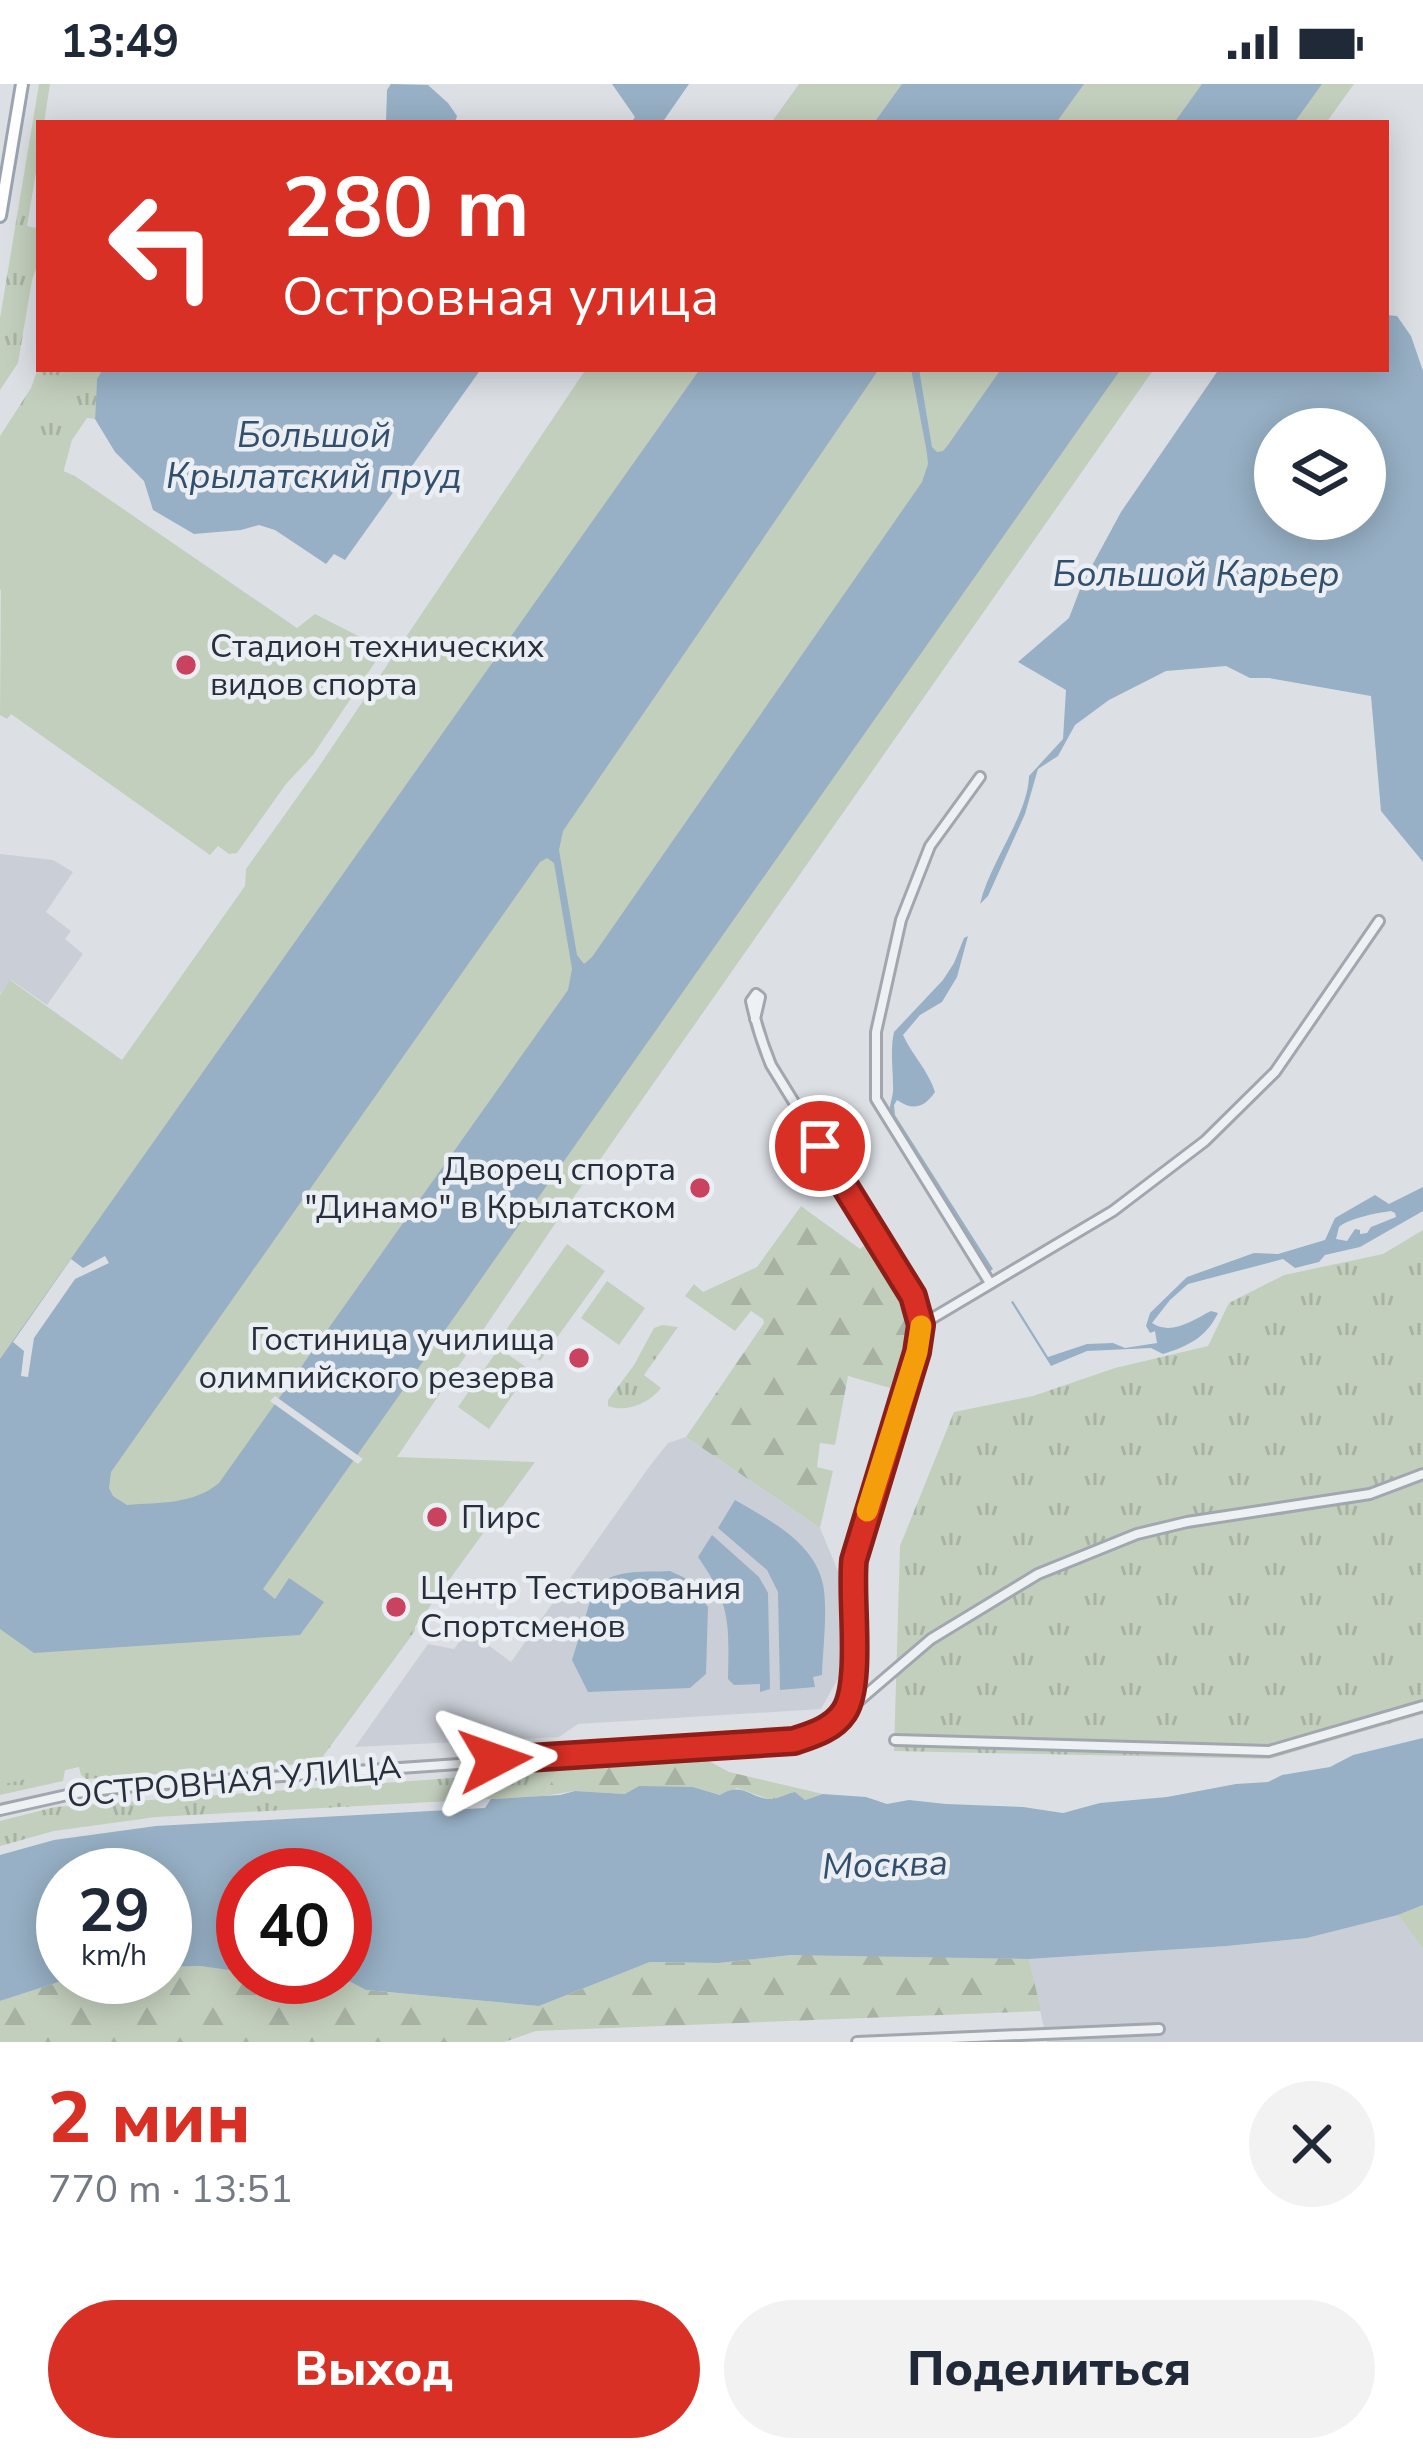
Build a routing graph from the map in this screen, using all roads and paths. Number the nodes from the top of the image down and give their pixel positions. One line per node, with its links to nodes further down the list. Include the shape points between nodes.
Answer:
1 (22, 84): 2 (main road)
2 (0, 216)
3 (980, 778): 6 (street, via 930,846 901,920 876,1032 876,1099)
4 (1379, 921): 6 (street, via 1275,1072 1205,1141 1113,1211)
5 (752, 1001): 7 (street, via 771,1065 913,1296)
6 (990, 1283): 7 (street)
7 (921, 1325): 10 (street, via 854,1560 853,1675)
8 (1423, 1474): 10 (street, ОСТРОВНАЯ УЛИЦА, via 1370,1495 1137,1534 1038,1574 931,1639)
9 (1423, 1706): 13 (street, via 1269,1751)
10 (843, 1714): 11 (street, ОСТРОВНАЯ УЛИЦА)
11 (812, 1735): 12 (street); 14 (street, ОСТРОВНАЯ УЛИЦА, via 135,1786)
12 (828, 1736)
13 (895, 1740)
14 (0, 1810)
15 (1159, 2029): 16 (street)
16 (966, 2040): 17 (street)
17 (857, 2042)

